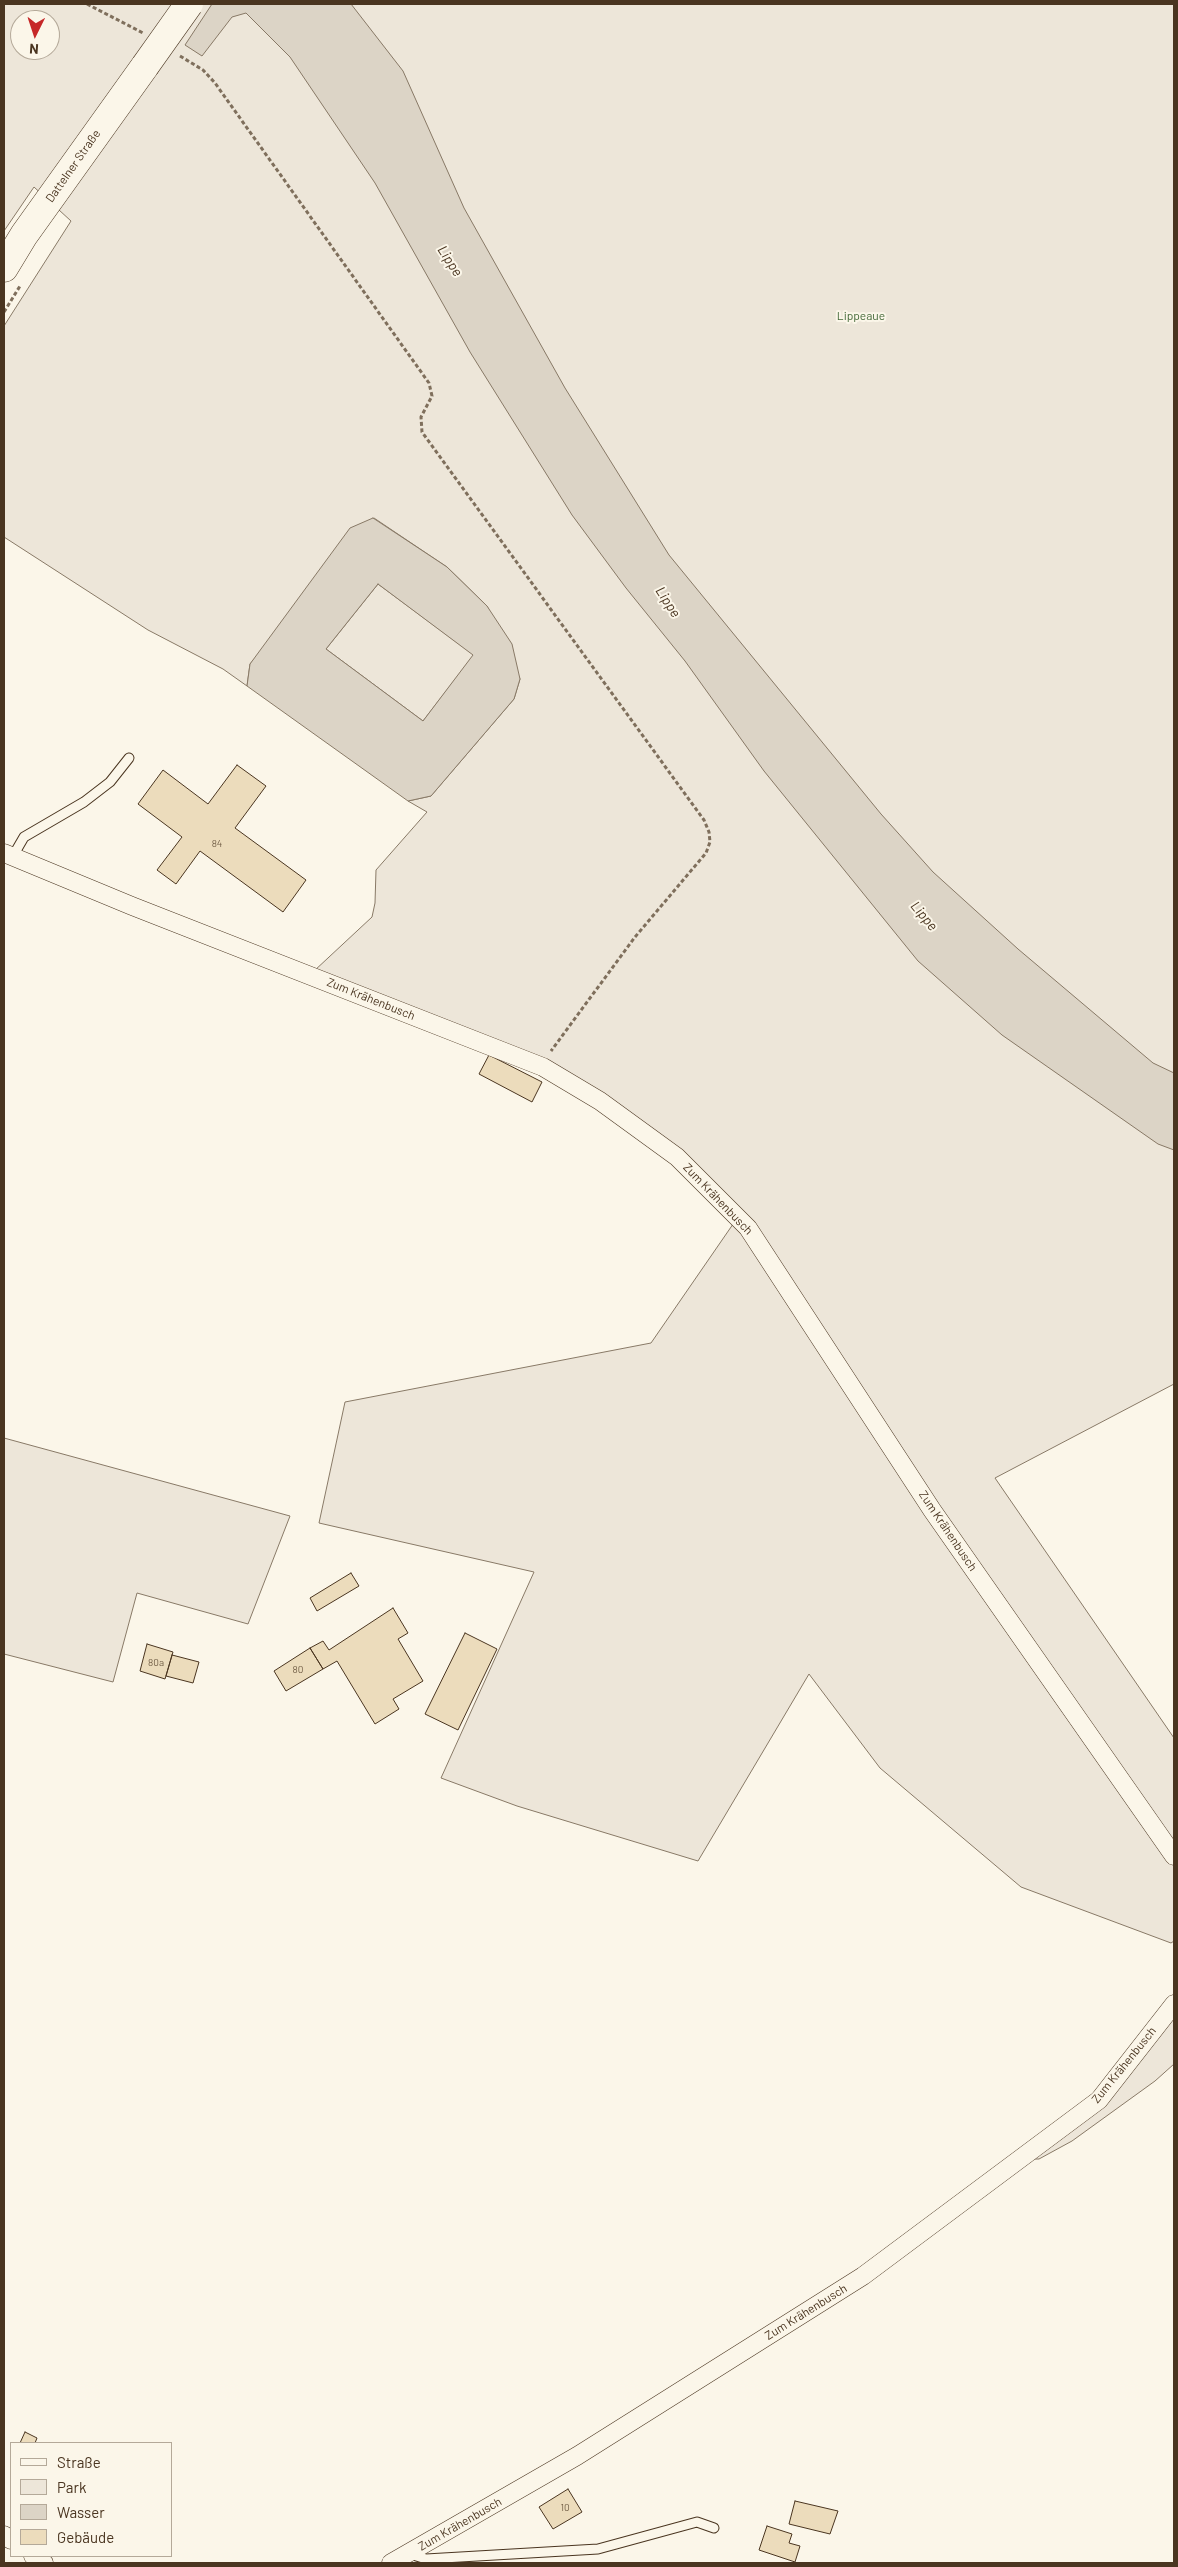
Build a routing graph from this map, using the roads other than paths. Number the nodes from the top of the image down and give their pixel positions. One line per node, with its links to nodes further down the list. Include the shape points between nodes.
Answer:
1 (189, 4): 2 (main road, Dattelner Straße, bridge)
2 (4, 268)
3 (129, 758): 4 (lane, via 110,782 84,802 24,837)
4 (8, 854): 5 (street, Zum Krähenbusch, via 544,1067 593,1097 677,1157 748,1228 938,1518)
5 (1174, 1856)
6 (1174, 2004): 8 (street, Zum Krähenbusch, via 1099,2100 863,2276 577,2456)
7 (714, 2528): 8 (lane, via 696,2522 598,2549 426,2559)
8 (409, 2553): 9 (street, Zum Krähenbusch)
9 (391, 2563)

